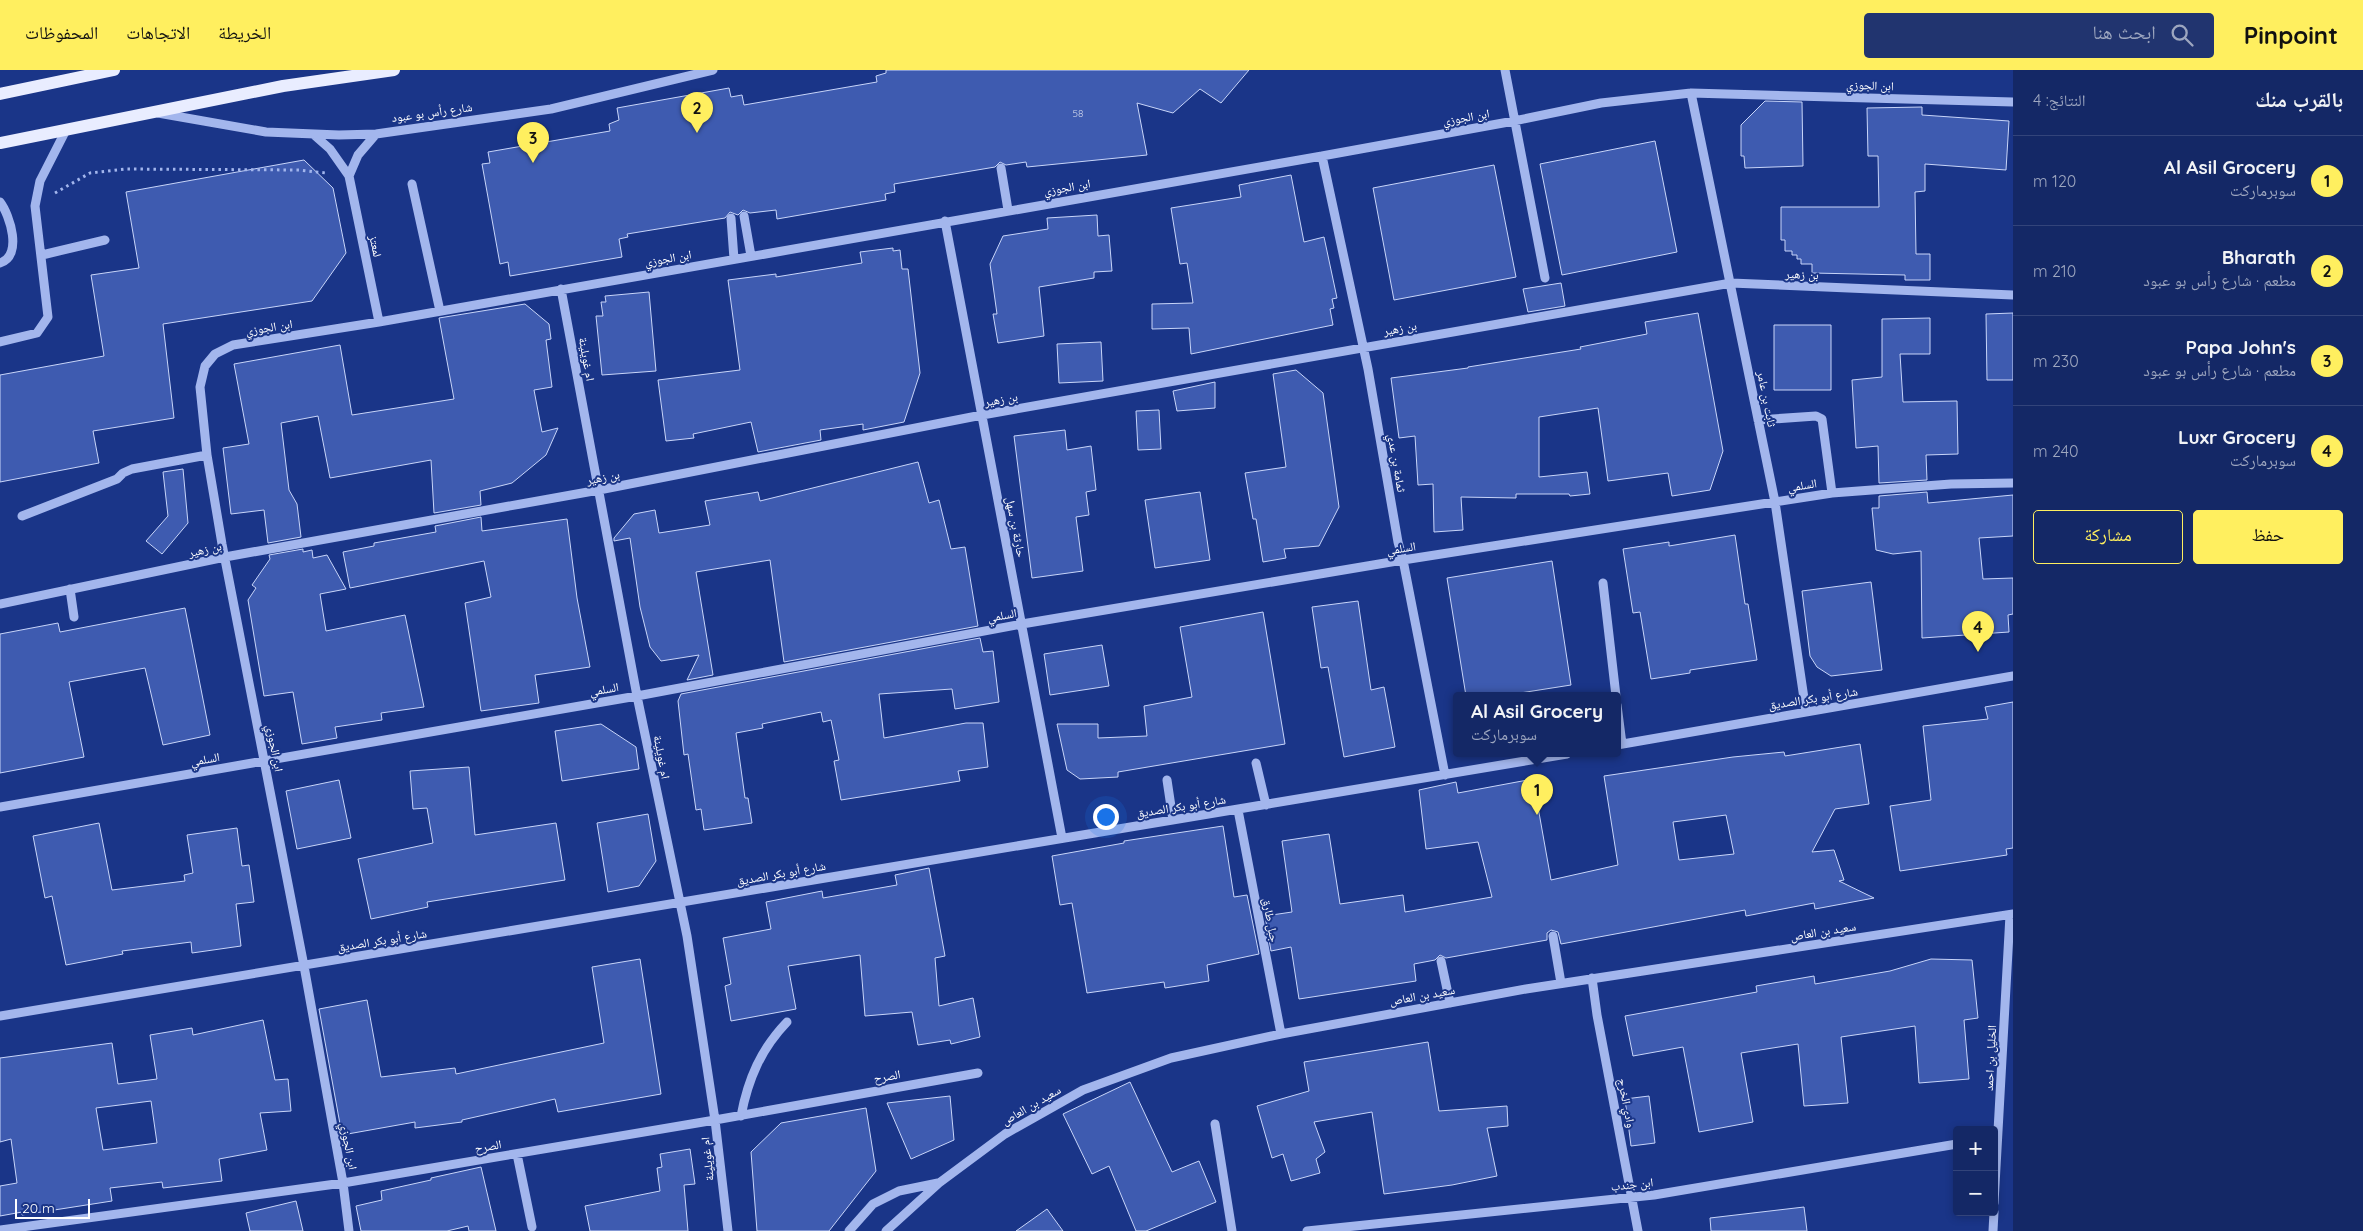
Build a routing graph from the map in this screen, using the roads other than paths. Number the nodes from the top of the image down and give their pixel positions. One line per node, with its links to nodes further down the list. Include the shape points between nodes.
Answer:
1 (114, 70): 6 (main road)
2 (394, 70): 8 (main road, شارع رأس بو عبود, via 284,86)
3 (713, 70): 12 (street, شارع رأس بو عبود, via 550,109)
4 (1504, 70): 9 (street)
5 (1691, 93): 7 (street, ابن الجوزي); 9 (street, ابن الجوزي, via 1601,103); 29 (street, ثابت بن عامر)
6 (0, 94)
7 (2013, 102)
8 (150, 112): 10 (main road, شارع رأس بو عبود); 11 (street, شارع رأس بو عبود, via 266,132)
9 (1514, 121): 14 (street, ابن الجوزي); 28 (street)
10 (66, 130): 13 (main road, شارع رأس بو عبود); 24 (street, via 40,181 35,206)
11 (313, 134): 12 (street, شارع رأس بو عبود); 16 (street, لمعتز, via 330,148)
12 (376, 134): 16 (street, via 358,155)
13 (0, 143)
14 (1322, 156): 19 (street, ابن الجوزي); 35 (street, ثمامة بن عدي)
15 (1001, 168): 19 (street)
16 (349, 176): 33 (street, لمعتز)
17 (412, 184): 32 (street)
18 (0, 202): 27 (street, via 10,219 13,246 9,256)
19 (1008, 210): 22 (street, ابن الجوزي)
20 (744, 216): 25 (street)
21 (730, 218): 26 (street)
22 (945, 221): 25 (street, ابن الجوزي); 36 (street, حارثة بن سهل)
23 (105, 240): 24 (street)
24 (42, 254): 34 (street, via 48,317 37,333)
25 (751, 256): 26 (street, ابن الجوزي)
26 (734, 259): 30 (street, ابن الجوزي)
27 (0, 263)
28 (1545, 278)
29 (1731, 283): 31 (street, بن زهير); 35 (street, بن زهير); 37 (street, ثابت بن عامر)
30 (561, 289): 32 (street, ابن الجوزي); 40 (street, ام غويلينة)
31 (2013, 295)
32 (440, 312): 33 (street, ابن الجوزي)
33 (380, 322): 38 (street, ابن الجوزي, via 233,345 215,354 205,366 200,387)
34 (0, 342)
35 (1363, 348): 36 (street, بن زهير); 45 (street, ثمامة بن عدي)
36 (982, 415): 40 (street, بن زهير); 50 (street, حارثة بن سهل)
37 (1758, 420): 41 (street, via 1816,416 1822,419); 42 (street, ثابت بن عامر)
38 (207, 455): 43 (street, via 132,470); 44 (street, ابن الجوزي)
39 (2013, 483): 41 (street, السلمي)
40 (598, 490): 44 (street, بن زهير); 53 (street, ام غويلينة)
41 (1832, 493): 42 (street, السلمي)
42 (1775, 502): 45 (street, السلمي); 54 (street, ثابت بن عامر)
43 (22, 516)
44 (225, 557): 47 (street, بن زهير); 57 (street, ابن الجوزي)
45 (1403, 560): 50 (street, السلمي); 59 (street, ثمامة بن عدي)
46 (1602, 583): 52 (street)
47 (70, 590): 48 (street, بن زهير); 49 (street)
48 (0, 604)
49 (74, 617)
50 (1022, 624): 53 (street, السلمي); 65 (street, حارثة بن سهل)
51 (2013, 676): 54 (street, شارع أبو بكر الصديق)
52 (1616, 692)
53 (637, 696): 57 (street, السلمي); 66 (street, ام غويلينة)
54 (1806, 712): 55 (street, شارع أبو بكر الصديق)
55 (1621, 745)
56 (1550, 757): 59 (street, شارع أبو بكر الصديق)
57 (265, 762): 62 (street, السلمي); 70 (street, ابن الجوزي)
58 (1256, 763): 61 (street)
59 (1445, 775): 61 (street, شارع أبو بكر الصديق)
60 (1168, 780): 64 (street)
61 (1266, 805): 63 (street, شارع أبو بكر الصديق)
62 (0, 807)
63 (1238, 810): 64 (street, شارع أبو بكر الصديق); 76 (street, جبل طارق)
64 (1173, 820): 65 (street, شارع أبو بكر الصديق)
65 (1062, 838): 66 (street, شارع أبو بكر الصديق)
66 (680, 903): 70 (street, شارع أبو بكر الصديق); 79 (street, ام غويلينة)
67 (2011, 915): 71 (street, سعيد بن العاص); 81 (street, الخليل بن احمد)
68 (1553, 936): 72 (street)
69 (1440, 961): 73 (street)
70 (304, 966): 74 (street, شارع أبو بكر الصديق); 84 (street, ابن الجوزي)
71 (1592, 978): 72 (street, سعيد بن العاص); 86 (street, وادي الخرج)
72 (1561, 984): 73 (street, سعيد بن العاص)
73 (1450, 1003): 76 (street, سعيد بن العاص)
74 (0, 1016)
75 (787, 1022): 78 (street, via 771,1039 758,1061 746,1090)
76 (1281, 1034): 85 (street, سعيد بن العاص, via 1171,1058 1083,1090 1006,1134)
77 (978, 1072): 78 (street, الصرح)
78 (741, 1116): 79 (street, الصرح)
79 (715, 1120): 83 (street, الصرح); 91 (street, ام غويلينة)
80 (1215, 1124): 94 (street)
81 (1997, 1126)
82 (1953, 1145): 86 (street, ابن جندب)
83 (517, 1154): 84 (street, الصرح); 88 (street)
84 (343, 1183): 89 (street, الصرح); 90 (street, ابن الجوزي)
85 (939, 1183): 92 (street, via 899,1191 873,1204); 93 (street, سعيد بن العاص)
86 (1632, 1197): 95 (street, ابن جندب); 96 (street, وادي الخرج)
87 (1994, 1216): 97 (street)
88 (532, 1227)
89 (0, 1230)
90 (350, 1231)
91 (728, 1231)
92 (849, 1231)
93 (886, 1231)
94 (1232, 1231)
95 (1306, 1231)
96 (1638, 1231)
97 (1993, 1231)

